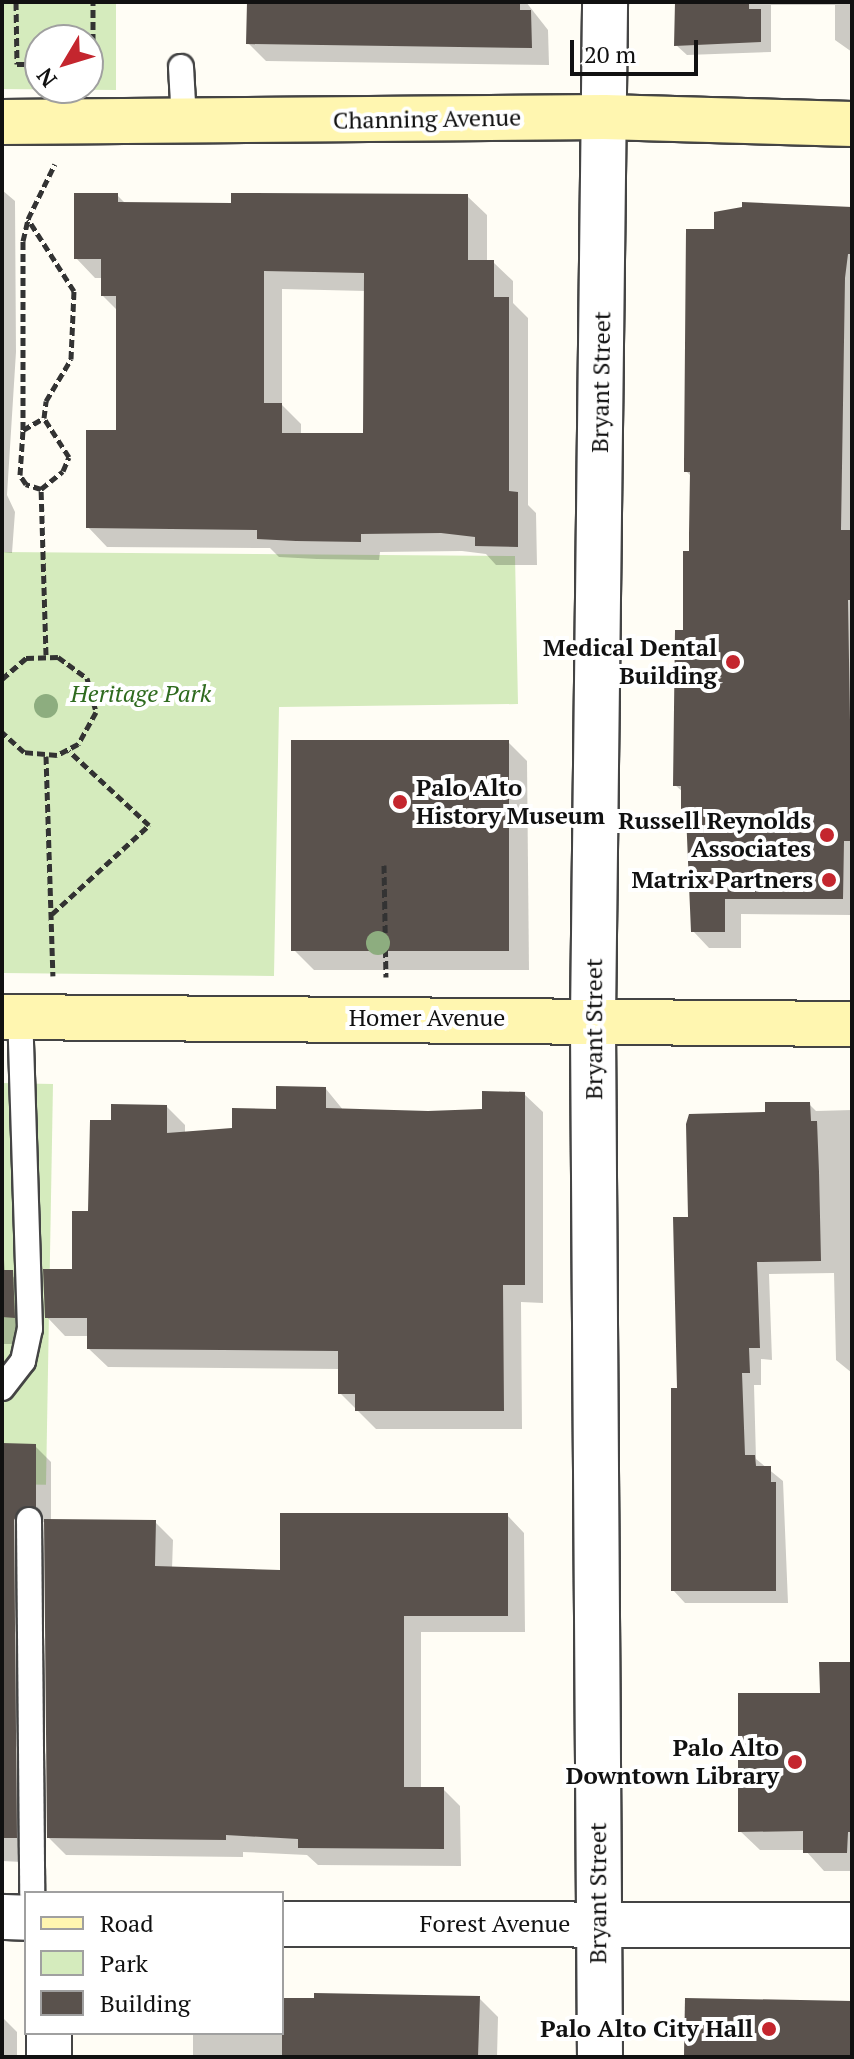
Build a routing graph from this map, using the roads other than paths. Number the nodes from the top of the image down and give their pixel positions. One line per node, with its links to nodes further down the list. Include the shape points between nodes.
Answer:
1 (605, 2): 3 (street, Bryant Street)
2 (181, 67): 4 (lane)
3 (604, 117): 4 (street, Channing Avenue); 6 (street, Channing Avenue); 8 (street, Bryant Street)
4 (184, 121): 5 (street, Channing Avenue)
5 (2, 122)
6 (852, 124)
7 (25, 1017): 8 (street, Homer Avenue); 10 (lane, via 30,1329 23,1361)
8 (593, 1019): 9 (street, Homer Avenue); 16 (street, Bryant Street)
9 (852, 1024)
10 (2, 1388)
11 (29, 1520): 12 (lane)
12 (32, 1891)
13 (2, 1917): 14 (street)
14 (24, 1918)
15 (284, 1924): 16 (street, Forest Avenue)
16 (599, 1924): 17 (street, Forest Avenue); 20 (street, Bryant Street)
17 (852, 1925)
18 (49, 2035): 19 (street)
19 (49, 2057)
20 (600, 2057)

